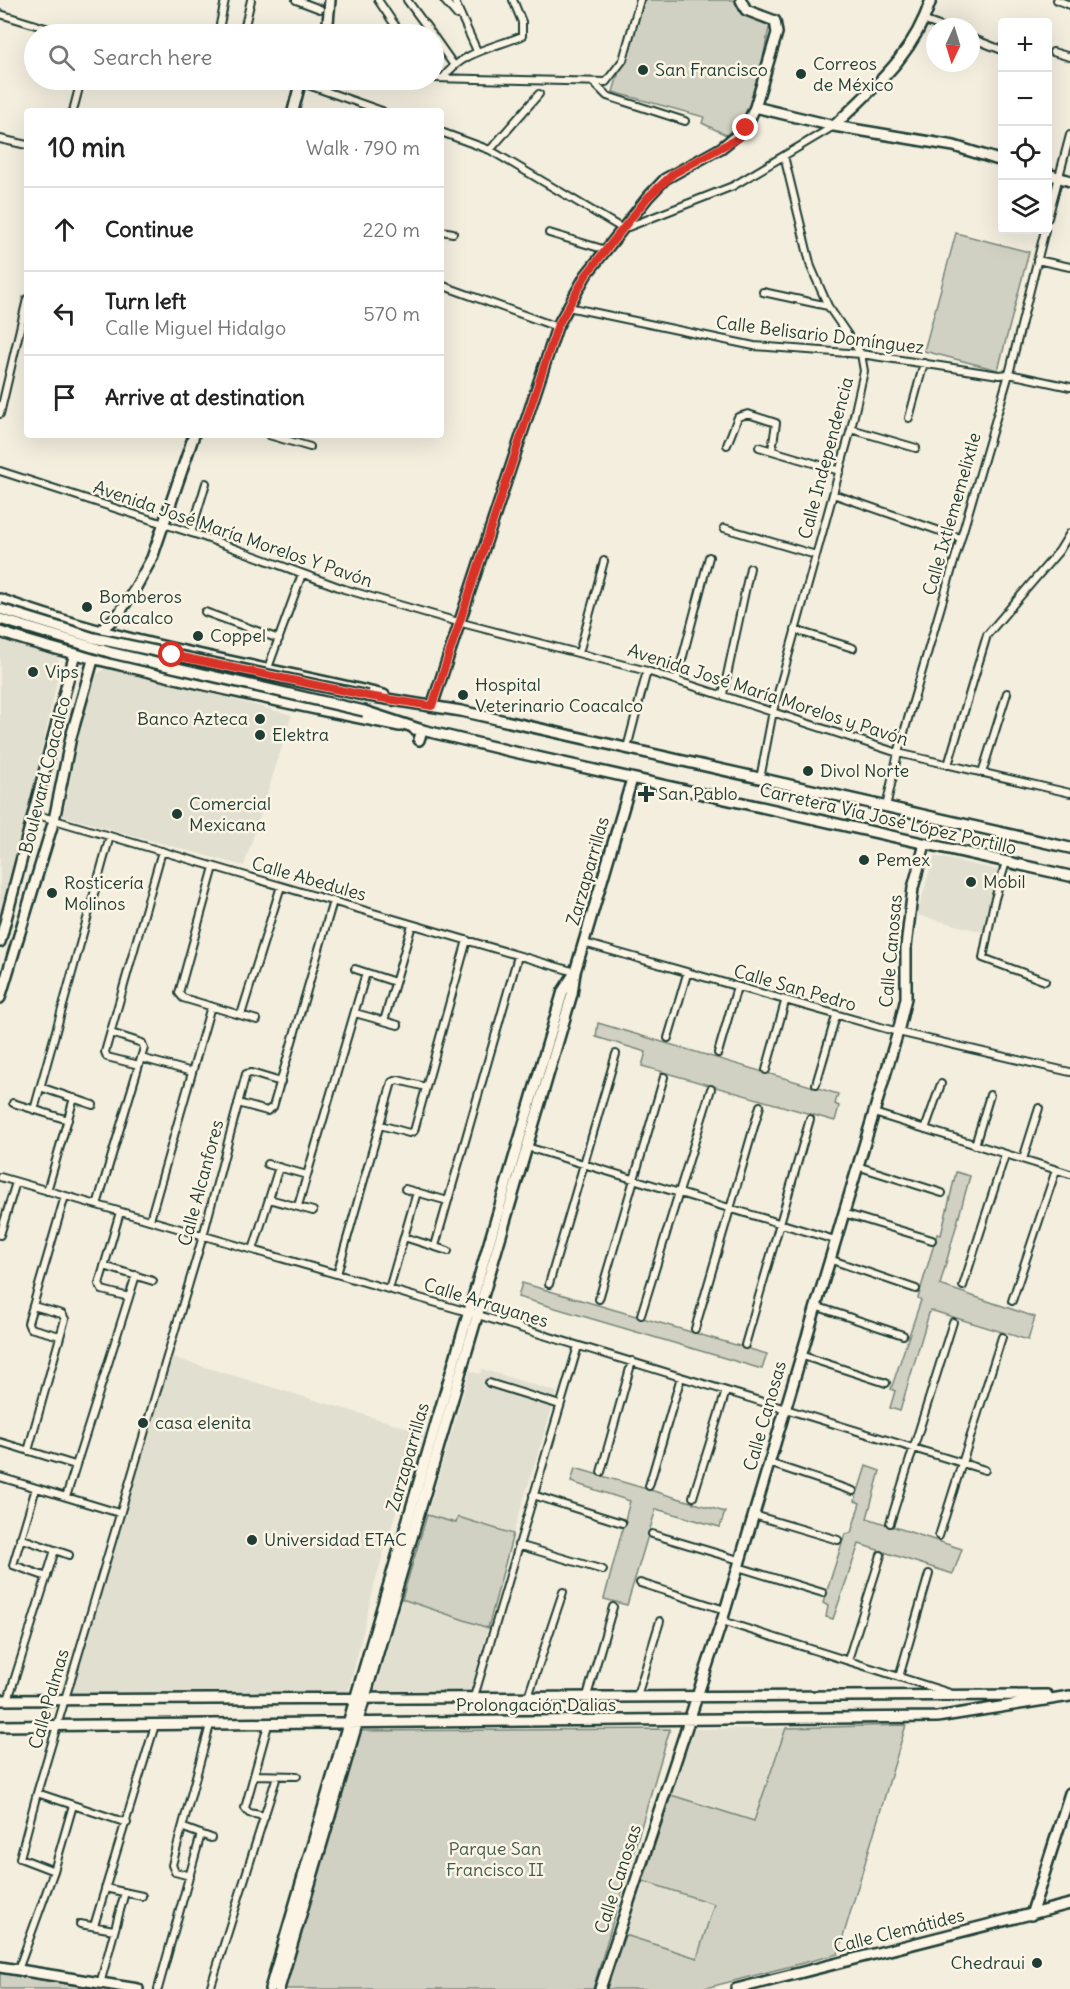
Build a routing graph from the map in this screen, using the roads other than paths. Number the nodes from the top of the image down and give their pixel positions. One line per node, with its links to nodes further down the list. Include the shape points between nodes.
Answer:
1 (225, 0): 20 (street)
2 (251, 0): 21 (street)
3 (296, 0): 15 (street)
4 (330, 0): 22 (main road)
5 (378, 0): 23 (street)
6 (407, 0): 24 (street)
7 (444, 0): 17 (street)
8 (454, 0): 17 (street)
9 (513, 0): 28 (street, via 522,22 522,36)
10 (640, 0): 34 (street, via 622,60 606,82)
11 (741, 0): 39 (main road, via 746,10 775,21 777,33)
12 (931, 0): 18 (main road)
13 (1057, 0): 14 (street)
14 (1070, 5)
15 (320, 9)
16 (0, 14): 19 (street)
17 (460, 19): 28 (street)
18 (925, 21): 44 (main road, via 900,61)
19 (32, 24)
20 (220, 24)
21 (245, 24)
22 (328, 24)
23 (394, 24)
24 (424, 24)
25 (980, 41): 26 (street)
26 (998, 48)
27 (444, 51): 31 (street)
28 (477, 51): 31 (street)
29 (1053, 52): 30 (street)
30 (1070, 57)
31 (453, 64): 32 (street)
32 (444, 77)
33 (444, 78): 34 (street)
34 (594, 83): 43 (street, via 607,96)
35 (78, 90): 40 (street)
36 (296, 90): 41 (main road)
37 (325, 90): 42 (street)
38 (539, 94): 49 (street)
39 (755, 107): 44 (main road); 56 (main road, via 738,138 665,179)
40 (74, 108)
41 (293, 108)
42 (374, 108)
43 (684, 121)
44 (834, 126): 50 (street); 51 (main road, via 909,136)
45 (444, 133): 49 (street)
46 (1070, 135): 53 (street)
47 (0, 140): 48 (street)
48 (24, 144)
49 (490, 150): 56 (street)
50 (784, 156): 56 (street, via 717,194); 66 (street, Calle Independencia, via 811,267)
51 (998, 160)
52 (1052, 176): 53 (main road)
53 (1057, 178): 54 (main road); 55 (street)
54 (1070, 182)
55 (1052, 198)
56 (623, 229): 61 (main road)
57 (444, 232): 58 (street)
58 (453, 233)
59 (549, 233): 61 (street)
60 (1044, 234): 62 (street, Calle Ixtlememelixtle)
61 (606, 250): 67 (main road)
62 (1037, 260): 63 (street); 72 (street, Calle Ixtlememelixtle)
63 (1070, 267)
64 (444, 286): 69 (street)
65 (763, 292): 66 (street)
66 (828, 306): 70 (street, Calle Independencia)
67 (568, 307): 69 (main road); 70 (street, Calle Belisario Domínguez, via 754,346)
68 (24, 312): 74 (street)
69 (557, 327): 103 (main road)
70 (861, 354): 71 (street, Calle Belisario Domínguez); 76 (street, Calle Independencia, via 864,371)
71 (924, 363): 72 (street, Calle Belisario Domínguez); 75 (street)
72 (1009, 374): 73 (street, Calle Belisario Domínguez); 92 (street, Calle Ixtlememelixtle)
73 (1070, 387)
74 (0, 414)
75 (909, 418)
76 (851, 429): 82 (street); 85 (street, Calle Independencia)
77 (193, 438): 88 (main road)
78 (279, 438): 80 (street)
79 (727, 445): 83 (street, via 738,417 748,414 776,423)
80 (310, 447)
81 (759, 447): 83 (street)
82 (916, 448)
83 (772, 450): 85 (street)
84 (0, 471): 88 (street, Avenida José María Morelos Y Pavón)
85 (840, 471): 87 (street, Calle Independencia)
86 (206, 483): 90 (street)
87 (833, 494): 92 (street); 93 (street, Calle Independencia)
88 (165, 524): 90 (street, Avenida José María Morelos Y Pavón); 104 (main road, via 135,589 118,615)
89 (724, 528): 93 (street)
90 (191, 533): 97 (street, Avenida José María Morelos Y Pavón)
91 (1070, 533): 125 (street, via 987,635)
92 (960, 538): 124 (street, Calle Ixtlememelixtle)
93 (816, 555): 105 (street, Calle Independencia)
94 (710, 557): 117 (street)
95 (604, 561): 112 (street)
96 (750, 568): 119 (street)
97 (302, 574): 103 (street, Avenida José María Morelos Y Pavón); 107 (street)
98 (0, 599): 101 (main road)
99 (0, 609): 120 (main road, Carretera Vía José López Portillo, bridge, via 94,638)
100 (205, 612): 107 (street)
101 (39, 613): 104 (main road); 108 (main road, via 46,622 46,632)
102 (0, 619): 122 (main road, Carretera Vía José López Portillo, bridge, via 112,653 364,711)
103 (458, 622): 112 (street, Avenida José María Morelos y Pavón); 120 (main road)
104 (99, 630): 109 (main road); 111 (main road); 113 (main road, Boulevard Coacalco)
105 (795, 630): 110 (street); 121 (street, Calle Independencia)
106 (0, 632): 108 (main road)
107 (279, 639): 114 (street)
108 (27, 642): 111 (main road)
109 (166, 646): 114 (main road); 116 (main road, via 158,655)
110 (853, 648)
111 (75, 653): 113 (main road); 131 (main road, Boulevard Coacalco)
112 (579, 653): 115 (street, Avenida José María Morelos y Pavón)
113 (94, 658): 116 (main road); 132 (main road, Boulevard Coacalco)
114 (268, 668): 120 (main road)
115 (647, 670): 117 (street, Avenida José María Morelos y Pavón); 123 (street)
116 (159, 674): 122 (main road)
117 (677, 680): 119 (street, Avenida José María Morelos y Pavón)
118 (1007, 693): 126 (street)
119 (723, 694): 121 (street, Avenida José María Morelos y Pavón)
120 (432, 706): 123 (main road, Carretera Vía José López Portillo)
121 (772, 711): 124 (street, Avenida José María Morelos y Pavón); 128 (street, Calle Independencia)
122 (421, 735): 127 (main road, Carretera Vía José López Portillo)
123 (627, 748): 128 (main road, Carretera Vía José López Portillo)
124 (898, 753): 125 (street, Avenida José María Morelos y Pavón); 130 (street, Calle Ixtlememelixtle)
125 (948, 765): 126 (street, Avenida José María Morelos y Pavón)
126 (982, 773): 129 (street, Avenida José María Morelos y Pavón)
127 (632, 779): 134 (main road, Carretera Vía José López Portillo); 145 (main road, Zarzaparrillas)
128 (760, 779): 130 (main road, Carretera Vía José López Portillo)
129 (1070, 793)
130 (886, 807): 135 (main road, Carretera Vía José López Portillo)
131 (34, 814): 132 (street, Calle Abedules); 144 (main road, Boulevard Coacalco)
132 (54, 820): 133 (street, Calle Abedules); 154 (main road, Boulevard Coacalco)
133 (110, 836): 136 (street, Calle Abedules); 176 (street)
134 (925, 844): 137 (main road, Carretera Vía José López Portillo); 163 (main road, Calle Canosas, via 913,888 906,947 906,999)
135 (1070, 848)
136 (162, 851): 138 (street, Calle Abedules); 164 (street)
137 (1006, 862): 139 (main road, Carretera Vía José López Portillo); 151 (street, via 982,958)
138 (214, 867): 140 (street, Calle Abedules); 156 (street, via 179,987 183,998)
139 (1070, 876)
140 (280, 886): 141 (street, Calle Abedules); 158 (street)
141 (333, 901): 142 (street, Calle Abedules); 173 (street)
142 (412, 925): 143 (street, Calle Abedules); 152 (street)
143 (466, 940): 146 (street, Calle Abedules); 177 (street)
144 (0, 942)
145 (584, 943): 148 (main road, Zarzaparrillas); 150 (street, Calle San Pedro)
146 (518, 956): 148 (street, Calle Abedules); 213 (street)
147 (355, 969): 149 (street)
148 (575, 972): 193 (main road, Zarzaparrillas, via 573,994); 244 (main road, Zarzaparrillas, via 563,991)
149 (366, 973): 152 (street); 157 (street)
150 (687, 974): 153 (street, Calle San Pedro); 165 (street)
151 (1046, 981)
152 (395, 982): 161 (street)
153 (737, 987): 155 (street, Calle San Pedro); 166 (street)
154 (0, 998)
155 (785, 1002): 159 (street, Calle San Pedro); 169 (street)
156 (211, 1006): 158 (street); 170 (street)
157 (355, 1013): 161 (street); 201 (street)
158 (241, 1016): 160 (street)
159 (836, 1016): 163 (street, Calle San Pedro); 174 (street)
160 (257, 1020)
161 (384, 1021): 162 (street)
162 (398, 1025)
163 (898, 1032): 171 (street, Calle San Pedro); 187 (main road, Calle Canosas)
164 (111, 1033): 168 (street, via 142,1043); 168 (street, via 105,1055)
165 (668, 1038)
166 (718, 1053)
167 (616, 1054): 196 (street)
168 (140, 1062): 170 (street); 214 (street)
169 (766, 1070)
170 (192, 1072): 220 (street)
171 (1070, 1072)
172 (664, 1077): 204 (street)
173 (281, 1082): 182 (street, via 270,1111); 182 (street, Calle Alcanfores, via 248,1073)
174 (816, 1084)
175 (941, 1084): 191 (street)
176 (40, 1087): 180 (street); 186 (street)
177 (426, 1087): 190 (street, via 394,1080); 190 (street, via 414,1131)
178 (711, 1089): 209 (street)
179 (990, 1095): 192 (street)
180 (74, 1098): 183 (street); 189 (street)
181 (13, 1103): 186 (street)
182 (238, 1103): 223 (street, Calle Alcanfores)
183 (93, 1105)
184 (760, 1106): 216 (street)
185 (1039, 1108): 195 (street)
186 (34, 1110): 189 (street)
187 (874, 1113): 191 (street); 198 (main road, Calle Canosas)
188 (810, 1119): 221 (street)
189 (68, 1120): 207 (street)
190 (380, 1125): 232 (street)
191 (925, 1129): 192 (street)
192 (975, 1145): 194 (street)
193 (527, 1147): 196 (street); 246 (main road, Zarzaparrillas)
194 (1005, 1155): 195 (street); 236 (street)
195 (1023, 1159): 200 (street)
196 (583, 1162): 204 (street); 235 (street)
197 (267, 1164): 199 (street)
198 (857, 1166): 210 (street); 219 (main road, Calle Canosas)
199 (279, 1167): 201 (street); 212 (street)
200 (1056, 1170): 202 (street); 241 (street)
201 (307, 1174): 215 (street)
202 (1070, 1174)
203 (0, 1177): 205 (street, Calle Arrayanes)
204 (635, 1179): 209 (street); 240 (street)
205 (16, 1182): 207 (street, Calle Arrayanes); 222 (street)
206 (405, 1189): 208 (street)
207 (47, 1191): 211 (street, Calle Arrayanes)
208 (417, 1192): 213 (street); 224 (street)
209 (679, 1192): 216 (street); 245 (street)
210 (942, 1193)
211 (65, 1196): 214 (street, Calle Arrayanes); 242 (street)
212 (269, 1199): 215 (street); 228 (street)
213 (448, 1200): 227 (street)
214 (97, 1205): 218 (street, Calle Arrayanes)
215 (298, 1206): 217 (street)
216 (730, 1208): 221 (street); 248 (street)
217 (313, 1211)
218 (120, 1212): 220 (street, Calle Arrayanes); 231 (street)
219 (843, 1213): 225 (main road, Calle Canosas); 226 (street)
220 (150, 1220): 223 (street, Calle Arrayanes)
221 (780, 1223): 225 (street); 252 (street)
222 (0, 1235)
223 (203, 1236): 228 (street, Calle Arrayanes); 277 (street, Calle Alcanfores)
224 (404, 1237): 227 (street); 237 (street)
225 (835, 1240): 230 (main road, Calle Canosas)
226 (932, 1240)
227 (435, 1246): 229 (street)
228 (253, 1250): 232 (street, Calle Arrayanes)
229 (448, 1251)
230 (829, 1259): 238 (street); 243 (main road, Calle Canosas)
231 (104, 1266): 233 (street); 239 (street, via 99,1287)
232 (337, 1274): 237 (street, Calle Arrayanes)
233 (136, 1275): 234 (street); 239 (street)
234 (153, 1281)
235 (549, 1284)
236 (963, 1286)
237 (390, 1289): 244 (street, Calle Arrayanes)
238 (916, 1289)
239 (129, 1297): 267 (street)
240 (599, 1299)
241 (1012, 1301)
242 (33, 1306): 250 (street, via 28,1326); 250 (street, via 65,1316)
243 (814, 1306): 249 (street); 254 (main road, Calle Canosas)
244 (468, 1312): 246 (street, Calle Arrayanes); 309 (main road, Zarzaparrillas)
245 (641, 1315)
246 (478, 1316): 253 (street, Calle Arrayanes); 309 (main road, Zarzaparrillas)
247 (953, 1322): 263 (street)
248 (695, 1329)
249 (903, 1335)
250 (60, 1336): 264 (street)
251 (1002, 1337): 266 (street)
252 (745, 1345)
253 (578, 1346): 255 (street, Calle Arrayanes); 260 (street)
254 (800, 1355): 258 (street); 261 (main road, Calle Canosas)
255 (632, 1361): 256 (street, Calle Arrayanes); 269 (street)
256 (681, 1377): 259 (street, Calle Arrayanes); 271 (street)
257 (489, 1383): 260 (street)
258 (886, 1383)
259 (726, 1391): 261 (street, Calle Arrayanes); 276 (street)
260 (560, 1405): 274 (street)
261 (783, 1408): 263 (street, Calle Arrayanes); 265 (main road, Calle Canosas)
262 (0, 1442): 264 (street)
263 (912, 1448): 266 (street, Calle Arrayanes); 280 (street)
264 (28, 1450): 267 (street)
265 (769, 1463): 273 (street); 278 (main road, Calle Canosas)
266 (962, 1464): 268 (street, Calle Arrayanes); 282 (street)
267 (75, 1465): 275 (street)
268 (985, 1470)
269 (602, 1472)
270 (0, 1477): 272 (street)
271 (649, 1486)
272 (36, 1488): 275 (street); 283 (street)
273 (854, 1491)
274 (532, 1495): 279 (street); 285 (street)
275 (66, 1497): 277 (street)
276 (693, 1497)
277 (119, 1513): 311 (street, Calle Palmas)
278 (754, 1515): 284 (street); 289 (main road, Calle Canosas)
279 (622, 1523)
280 (890, 1523)
281 (652, 1534): 289 (street)
282 (939, 1536)
283 (20, 1538): 286 (street); 292 (street, via 13,1565)
284 (838, 1540)
285 (518, 1545): 290 (street); 307 (street)
286 (55, 1550): 287 (street); 292 (street)
287 (69, 1555)
288 (881, 1555): 300 (street)
289 (738, 1564): 295 (street); 297 (main road, Calle Canosas)
290 (603, 1570)
291 (929, 1574): 301 (street)
292 (47, 1577): 310 (street)
293 (640, 1582): 297 (street)
294 (563, 1592): 308 (street)
295 (823, 1593)
296 (613, 1607): 305 (street)
297 (725, 1610): 299 (main road, Calle Canosas)
298 (660, 1621): 306 (street)
299 (722, 1621): 300 (street); 303 (main road, Calle Canosas)
300 (848, 1660): 301 (street)
301 (899, 1677): 302 (street)
302 (953, 1694): 303 (main road, Prolongación Dalias); 304 (main road, Prolongación Dalias)
303 (696, 1695): 306 (main road, Prolongación Dalias); 312 (main road, Calle Canosas)
304 (1070, 1695): 312 (main road, Prolongación Dalias, via 937,1717)
305 (587, 1696): 306 (main road, Prolongación Dalias); 308 (main road, Prolongación Dalias)
306 (638, 1696)
307 (474, 1697): 308 (main road, Prolongación Dalias); 309 (main road, Prolongación Dalias)
308 (528, 1697)
309 (359, 1699): 311 (main road, Prolongación Dalias); 313 (main road, Zarzaparrillas); 314 (main road, Zarzaparrillas)
310 (4, 1700): 311 (main road, Prolongación Dalias)
311 (64, 1700): 315 (street, Calle Palmas)
312 (688, 1721): 313 (main road, Prolongación Dalias); 349 (main road, Calle Canosas)
313 (358, 1723): 314 (main road, Prolongación Dalias); 348 (main road, Zarzaparrillas)
314 (346, 1724): 318 (main road, Prolongación Dalias); 347 (main road, Zarzaparrillas)
315 (58, 1725): 316 (main road, Prolongación Dalias); 319 (main road, Prolongación Dalias); 323 (street, Calle Palmas)
316 (155, 1725): 317 (main road, Prolongación Dalias); 327 (street)
317 (210, 1725): 318 (main road, Prolongación Dalias); 328 (street)
318 (268, 1725): 320 (street)
319 (0, 1726)
320 (255, 1775): 321 (street); 326 (street, via 246,1812)
321 (277, 1776): 322 (street); 326 (street)
322 (297, 1776)
323 (37, 1793): 325 (street); 331 (street, Calle Palmas, via 20,1858)
324 (1070, 1793): 337 (main road)
325 (73, 1805): 327 (street); 331 (street)
326 (265, 1816): 346 (street)
327 (127, 1823): 333 (street)
328 (184, 1828): 329 (street); 332 (street, via 173,1869)
329 (201, 1834): 330 (street); 332 (street)
330 (211, 1838)
331 (54, 1870): 342 (street)
332 (190, 1876): 345 (street)
333 (105, 1888): 334 (street); 339 (street)
334 (124, 1892): 335 (street); 340 (street)
335 (142, 1896)
336 (1070, 1904): 337 (main road, Calle Clemátides)
337 (1031, 1915): 350 (main road, Calle Clemátides)
338 (80, 1924): 339 (street)
339 (94, 1926): 340 (street)
340 (114, 1930): 343 (street)
341 (0, 1967): 342 (main road)
342 (18, 1970): 343 (main road)
343 (100, 1984): 344 (main road)
344 (138, 1989)
345 (158, 1989)
346 (210, 1989)
347 (270, 1989)
348 (279, 1989)
349 (600, 1989)
350 (736, 1989)

